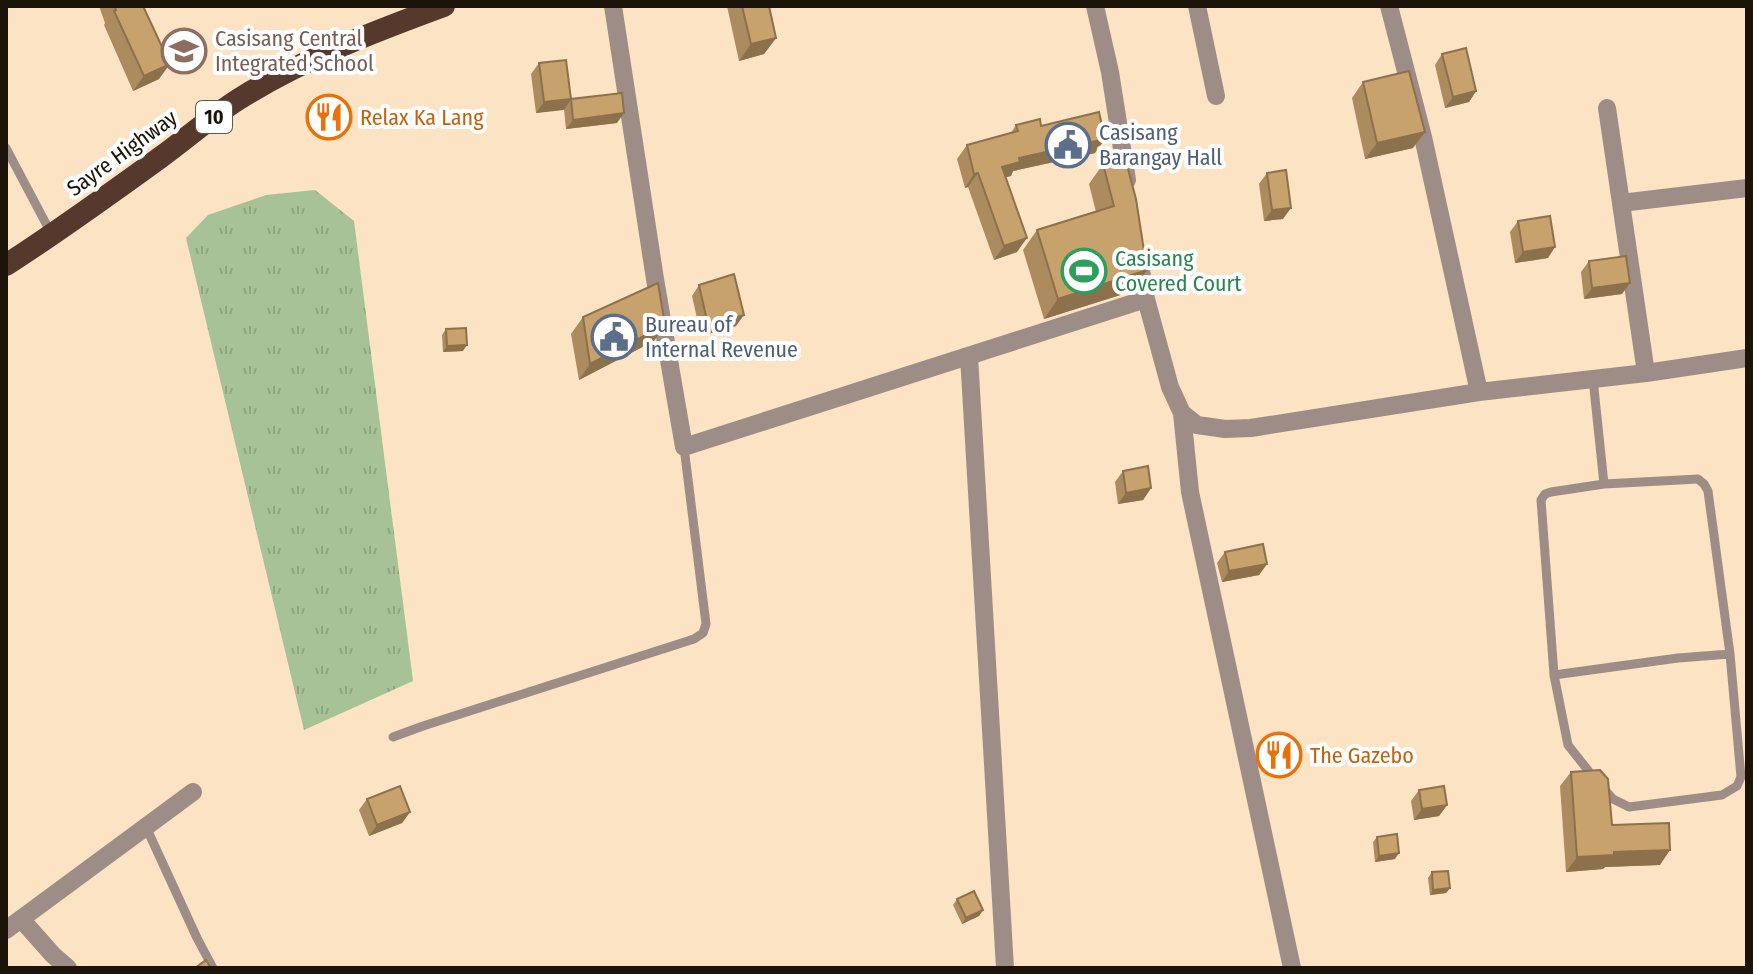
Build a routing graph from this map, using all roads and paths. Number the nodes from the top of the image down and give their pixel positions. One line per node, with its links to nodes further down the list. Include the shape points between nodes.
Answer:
1 (444, 6): 12 (highway, Sayre Highway / 10, via 284,72)
2 (613, 6): 22 (street)
3 (1095, 6): 10 (street)
4 (1197, 6): 6 (street)
5 (1389, 6): 20 (street)
6 (1216, 96)
7 (1607, 108): 11 (street)
8 (6, 148): 12 (lane)
9 (1747, 188): 11 (street)
10 (1129, 193)
11 (1621, 203): 18 (street)
12 (52, 235): 14 (highway, Sayre Highway / 10)
13 (1136, 238): 15 (street)
14 (6, 265)
15 (1146, 299): 16 (street); 21 (street)
16 (969, 356): 22 (street); 32 (street)
17 (1747, 358): 18 (street)
18 (1646, 373): 19 (street)
19 (1593, 379): 20 (street); 23 (lane)
20 (1479, 392): 21 (street, via 1251,428 1197,425)
21 (1182, 413): 33 (street, via 1190,492)
22 (684, 447): 26 (lane, via 703,633)
23 (1604, 484): 24 (lane, via 1698,479 1704,484); 25 (lane, via 1551,492 1541,500)
24 (1730, 654): 25 (lane); 25 (lane, via 1741,777 1737,786 1722,795 1629,807 1613,799 1568,745)
25 (1554, 675)
26 (393, 737)
27 (193, 792): 28 (street)
28 (146, 827): 29 (street); 31 (lane)
29 (13, 925): 30 (street)
30 (68, 968)
31 (213, 968)
32 (1005, 968)
33 (1292, 968)

